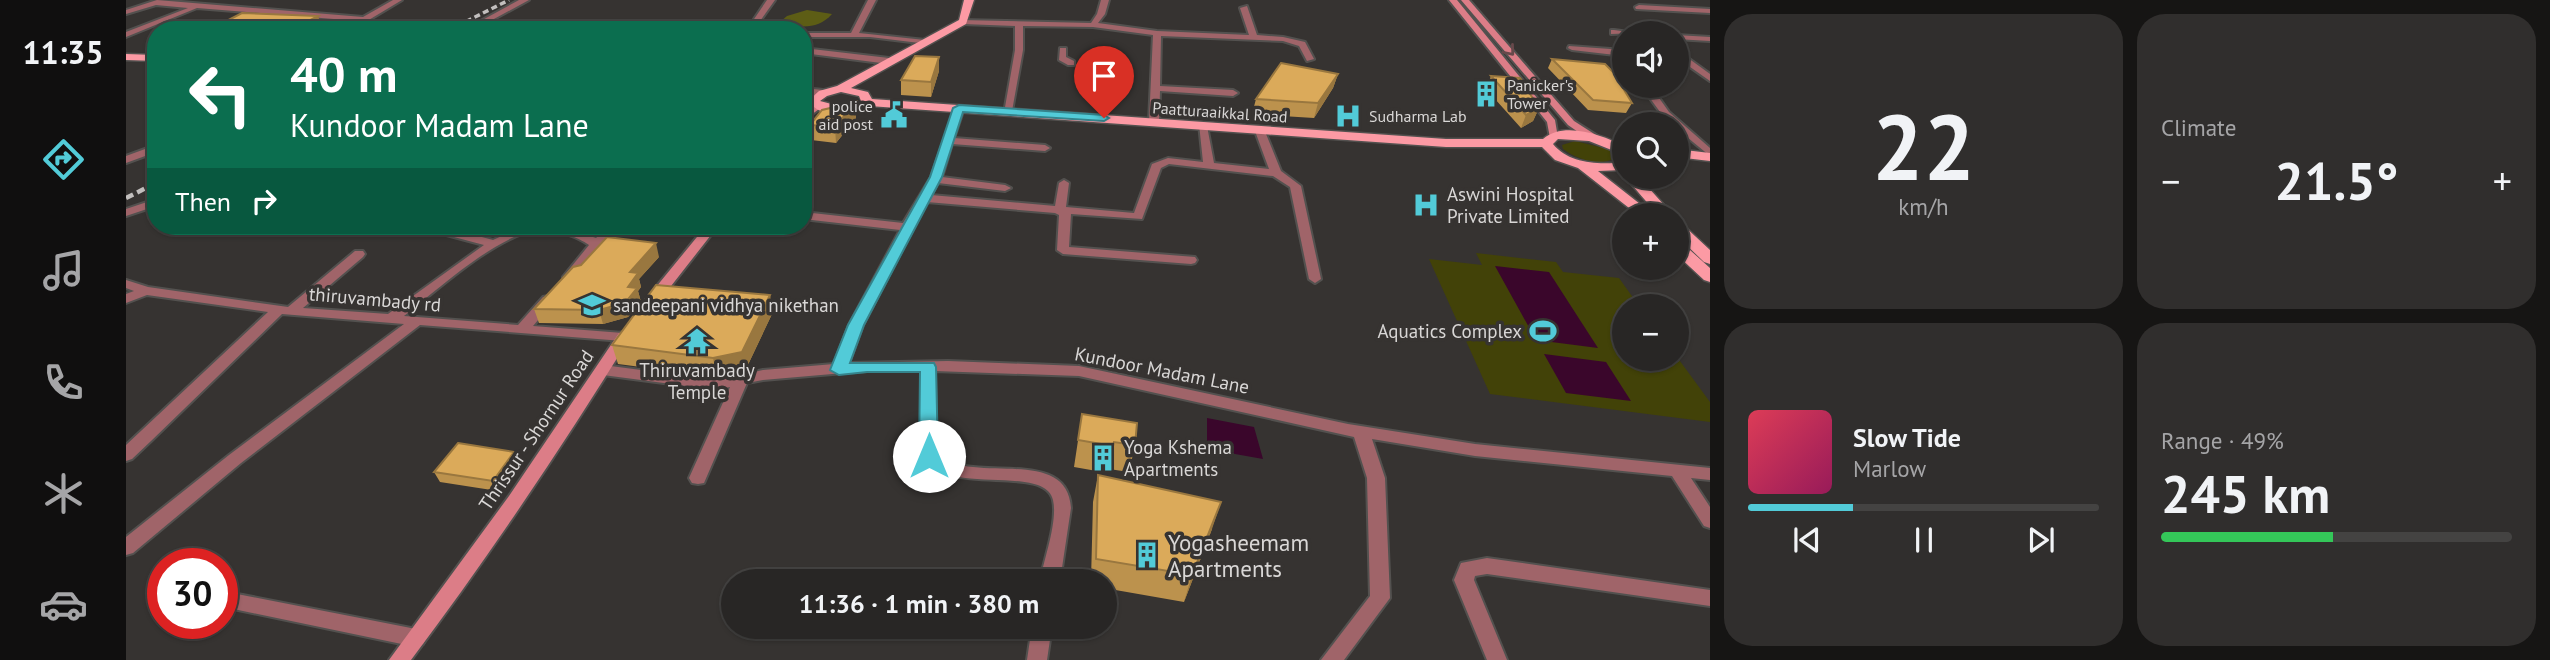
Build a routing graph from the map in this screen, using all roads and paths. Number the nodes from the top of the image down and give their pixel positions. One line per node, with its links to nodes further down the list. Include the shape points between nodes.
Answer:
1 (166, 0): 10 (street)
2 (398, 0): 16 (street)
3 (525, 0): 18 (street)
4 (771, 0): 19 (street)
5 (872, 0): 27 (street)
6 (969, 0): 20 (main road)
7 (1105, 0): 22 (street)
8 (1453, 0): 57 (main road, via 1552,122)
9 (1465, 0): 56 (main road, one-way to 56, via 1571,123)
10 (157, 3): 11 (street); 15 (street)
11 (197, 7): 16 (street); 17 (street)
12 (1639, 7): 14 (street)
13 (1244, 8): 28 (street)
14 (1710, 11)
15 (126, 12)
16 (364, 19)
17 (162, 21)
18 (485, 21)
19 (757, 21)
20 (962, 22): 21 (street); 31 (main road)
21 (1019, 24): 22 (street); 52 (street, via 1019,50)
22 (1093, 25): 24 (street)
23 (147, 27): 25 (street)
24 (1157, 33): 28 (street); 45 (street)
25 (126, 35)
26 (812, 35): 27 (street)
27 (853, 36): 31 (street)
28 (1254, 37): 38 (street, via 1302,44)
29 (1689, 38): 30 (street)
30 (1710, 39)
31 (925, 42): 40 (main road)
32 (1572, 48): 35 (street)
33 (1063, 50): 42 (street, via 1062,58)
34 (812, 51): 40 (street)
35 (1612, 52)
36 (126, 57): 37 (main road)
37 (147, 59)
38 (1310, 59)
39 (1689, 60): 41 (street)
40 (889, 61): 46 (main road)
41 (1710, 62)
42 (1071, 63)
43 (1689, 64): 44 (street)
44 (1710, 78)
45 (1155, 88): 47 (street); 53 (street)
46 (841, 89): 48 (main road); 50 (main road, via 864,94)
47 (1233, 93)
48 (812, 98): 50 (main road, via 844,111)
49 (1655, 98): 64 (street)
50 (867, 102): 51 (main road, Paatturaaikkal Road)
51 (959, 108): 52 (main road, Paatturaaikkal Road); 58 (street)
52 (1007, 111): 53 (main road, Paatturaaikkal Road)
53 (1154, 122): 54 (main road, Paatturaaikkal Road)
54 (1202, 126): 55 (main road, Paatturaaikkal Road); 68 (street)
55 (1260, 131): 59 (main road, Paatturaaikkal Road); 70 (street)
56 (1595, 139): 57 (main road, via 1572,135); 60 (main road)
57 (1550, 140): 59 (main road); 67 (main road, via 1556,153)
58 (948, 141): 61 (street); 71 (street)
59 (1446, 142): 67 (main road)
60 (1612, 145)
61 (1045, 148)
62 (147, 152): 66 (street)
63 (1689, 154): 64 (main road)
64 (1710, 156): 65 (main road)
65 (1689, 158)
66 (126, 160)
67 (1573, 161): 69 (main road); 76 (main road)
68 (1209, 166): 70 (street); 79 (street, via 1160,163 1138,217)
69 (1612, 168)
70 (1276, 173): 96 (street, via 1295,186)
71 (935, 179): 73 (street); 75 (street)
72 (1063, 184): 79 (street)
73 (1005, 187)
74 (1643, 189): 77 (main road)
75 (925, 198): 79 (street); 82 (street)
76 (1631, 203)
77 (1656, 203)
78 (147, 205): 80 (street)
79 (1063, 212): 94 (street, via 1063,250)
80 (126, 213)
81 (812, 216): 82 (street)
82 (907, 227): 107 (street, via 856,325)
83 (462, 235): 89 (street)
84 (512, 235): 89 (street)
85 (576, 235): 90 (street)
86 (607, 235): 90 (street)
87 (705, 235): 103 (main road, Thrissur - Shornur Road)
88 (1689, 242): 93 (main road)
89 (495, 244): 101 (street)
90 (595, 246): 104 (street)
91 (1689, 251): 95 (main road)
92 (359, 254): 100 (street)
93 (1710, 259)
94 (1191, 261)
95 (1710, 277)
96 (1314, 279)
97 (126, 284): 98 (street, thiruvambady rd)
98 (146, 291): 99 (street); 100 (street, thiruvambady rd)
99 (126, 299)
100 (284, 311): 101 (street, thiruvambady rd); 110 (street, via 216,366)
101 (389, 320): 102 (street, thiruvambady rd)
102 (416, 322): 104 (street, thiruvambady rd); 115 (street)
103 (631, 327): 104 (street, thiruvambady rd); 106 (main road, Thrissur - Shornur Road)
104 (521, 330)
105 (928, 367): 107 (street, Kundoor Madam Lane); 109 (street, Kundoor Madam Lane, via 1079,371); 116 (street, via 929,456 934,465 951,472 1040,478 1060,489 1063,502)
106 (603, 370): 108 (street, Kundoor Madam Lane, via 717,385); 119 (main road, Thrissur - Shornur Road)
107 (839, 370): 108 (street, Kundoor Madam Lane, via 776,374)
108 (740, 382): 113 (street)
109 (1361, 432): 111 (street, Kundoor Madam Lane, via 1475,450); 123 (street, via 1376,478 1380,598)
110 (126, 455)
111 (1678, 472): 112 (street, Kundoor Madam Lane); 114 (street)
112 (1710, 474)
113 (698, 478)
114 (1710, 521)
115 (126, 548)
116 (1052, 569)
117 (1710, 598): 124 (street, via 1486,566 1468,569 1464,580)
118 (238, 601): 119 (street)
119 (416, 638): 121 (main road, Thrissur - Shornur Road)
120 (1040, 639): 122 (street)
121 (399, 660)
122 (1037, 660)
123 (1331, 660)
124 (1497, 660)

